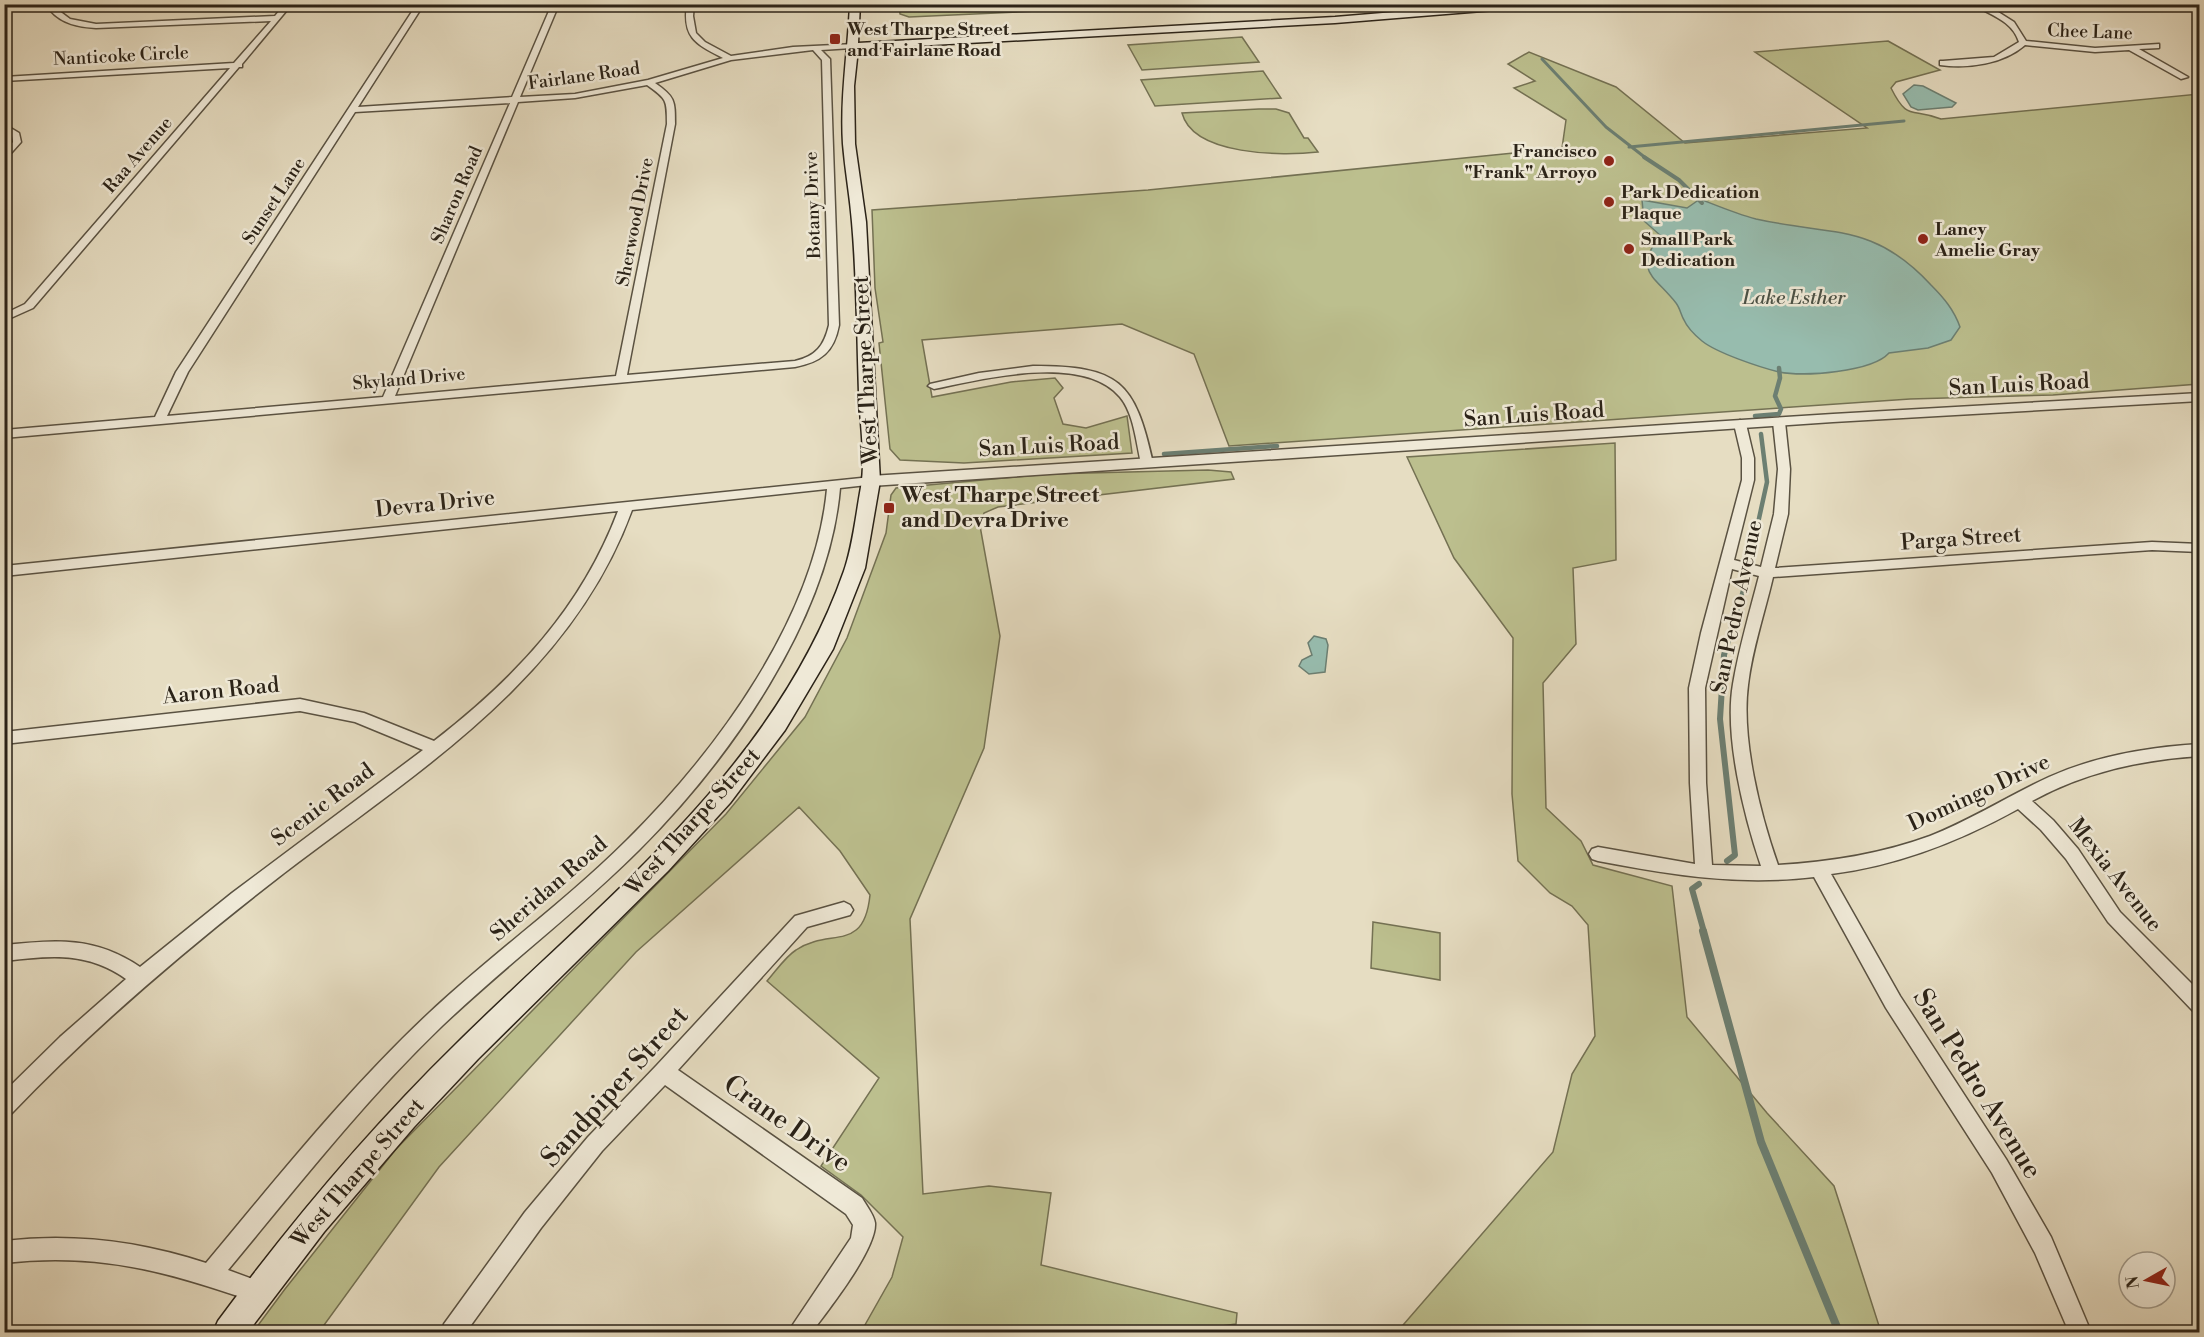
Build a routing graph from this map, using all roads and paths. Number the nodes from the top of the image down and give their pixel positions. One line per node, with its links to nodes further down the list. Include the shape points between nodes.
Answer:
1 (55, 4): 13 (street, via 60,16 96,26)
2 (289, 4): 13 (street, Raa Avenue)
3 (421, 4): 26 (street, Sunset Lane)
4 (556, 4): 25 (street, Sharon Road)
5 (691, 4): 19 (street, via 689,29 693,36)
6 (855, 4): 15 (main road, West Tharpe Street)
7 (1469, 4): 11 (main road)
8 (1533, 4): 11 (main road)
9 (1975, 4): 12 (street)
10 (2029, 4): 12 (street)
11 (1449, 9): 15 (main road)
12 (1987, 9): 14 (street, via 2013,25 2022,35)
13 (279, 18): 21 (street, Raa Avenue)
14 (2023, 43): 18 (street, Chee Lane, via 2076,49); 20 (street, via 2010,54 1992,60)
15 (852, 46): 17 (street, Fairlane Road); 40 (main road, West Tharpe Street, via 849,144 859,222)
16 (2156, 46): 18 (street, Chee Lane)
17 (815, 48): 19 (street, Fairlane Road); 30 (street, Botany Drive, via 826,59 834,325 829,346)
18 (2132, 49): 22 (street)
19 (730, 58): 24 (street, Fairlane Road)
20 (1942, 63)
21 (238, 64): 23 (street, Nanticoke Circle); 29 (street, Raa Avenue, via 29,306)
22 (2184, 77)
23 (4, 79)
24 (649, 82): 25 (street, Fairlane Road, via 595,93); 31 (street, Sherwood Drive, via 668,96 672,124)
25 (515, 100): 26 (street, Fairlane Road); 34 (street, Sharon Road)
26 (352, 110): 35 (street, Sunset Lane, via 182,372)
27 (4, 126): 28 (street, via 16,135 17,142)
28 (4, 158)
29 (4, 318)
30 (816, 358): 31 (street, Skyland Drive, via 795,364)
31 (621, 378): 34 (street, Skyland Drive)
32 (934, 386): 39 (street, via 1023,371 1073,371 1097,376 1112,383 1126,397)
33 (2199, 397): 36 (street, San Luis Road)
34 (388, 398): 35 (street, Skyland Drive)
35 (160, 419): 38 (street, Skyland Drive)
36 (1779, 422): 37 (street, San Luis Road); 46 (street, San Pedro Avenue, via 1783,490)
37 (1740, 424): 39 (street, San Luis Road); 44 (street, San Pedro Avenue, via 1748,458 1748,480)
38 (4, 434)
39 (1147, 463): 40 (street, San Luis Road)
40 (871, 481): 41 (street, Devra Drive); 63 (main road, West Tharpe Street, via 867,522 843,604 788,709 763,744 677,847 407,1113)
41 (834, 485): 42 (street, Devra Drive); 62 (street, Sheridan Road, via 833,514 808,595 759,688 726,737 634,843 409,1047 332,1129)
42 (627, 505): 45 (street, Devra Drive); 48 (street, Scenic Road, via 609,551 573,612 512,681)
43 (2199, 548): 46 (street, Parga Street, via 2152,546)
44 (1727, 563): 46 (street, Parga Street); 54 (street, San Pedro Avenue, via 1697,688)
45 (4, 571)
46 (1767, 573): 53 (street, San Pedro Avenue, via 1739,704 1748,788)
47 (4, 738): 48 (street, Aaron Road, via 300,705 358,717)
48 (435, 748): 57 (street, Scenic Road)
49 (2199, 750): 50 (street, Domingo Drive, via 2086,769)
50 (2020, 800): 52 (street, Domingo Drive, via 1960,831 1906,851); 58 (street, Mexia Avenue, via 2072,854 2114,917)
51 (1598, 854): 54 (street, Domingo Drive)
52 (1818, 868): 53 (street, Domingo Drive); 67 (street, San Pedro Avenue, via 1893,1002 1999,1166 2043,1245)
53 (1771, 871): 54 (street, Domingo Drive)
54 (1704, 872)
55 (844, 910): 59 (street, Sandpiper Street, via 801,921)
56 (4, 953): 57 (street, via 61,948 80,951 107,957)
57 (140, 978): 60 (street, Scenic Road)
58 (2199, 1005)
59 (664, 1072): 65 (street, Sandpiper Street, via 595,1144 533,1220); 66 (street, Crane Drive, via 854,1206 864,1223 853,1256)
60 (4, 1107)
61 (4, 1252): 62 (street, via 61,1247 112,1250 162,1259)
62 (210, 1275): 63 (street)
63 (258, 1292): 64 (main road, West Tharpe Street)
64 (229, 1332)
65 (452, 1332)
66 (799, 1332)
67 (2080, 1332)

